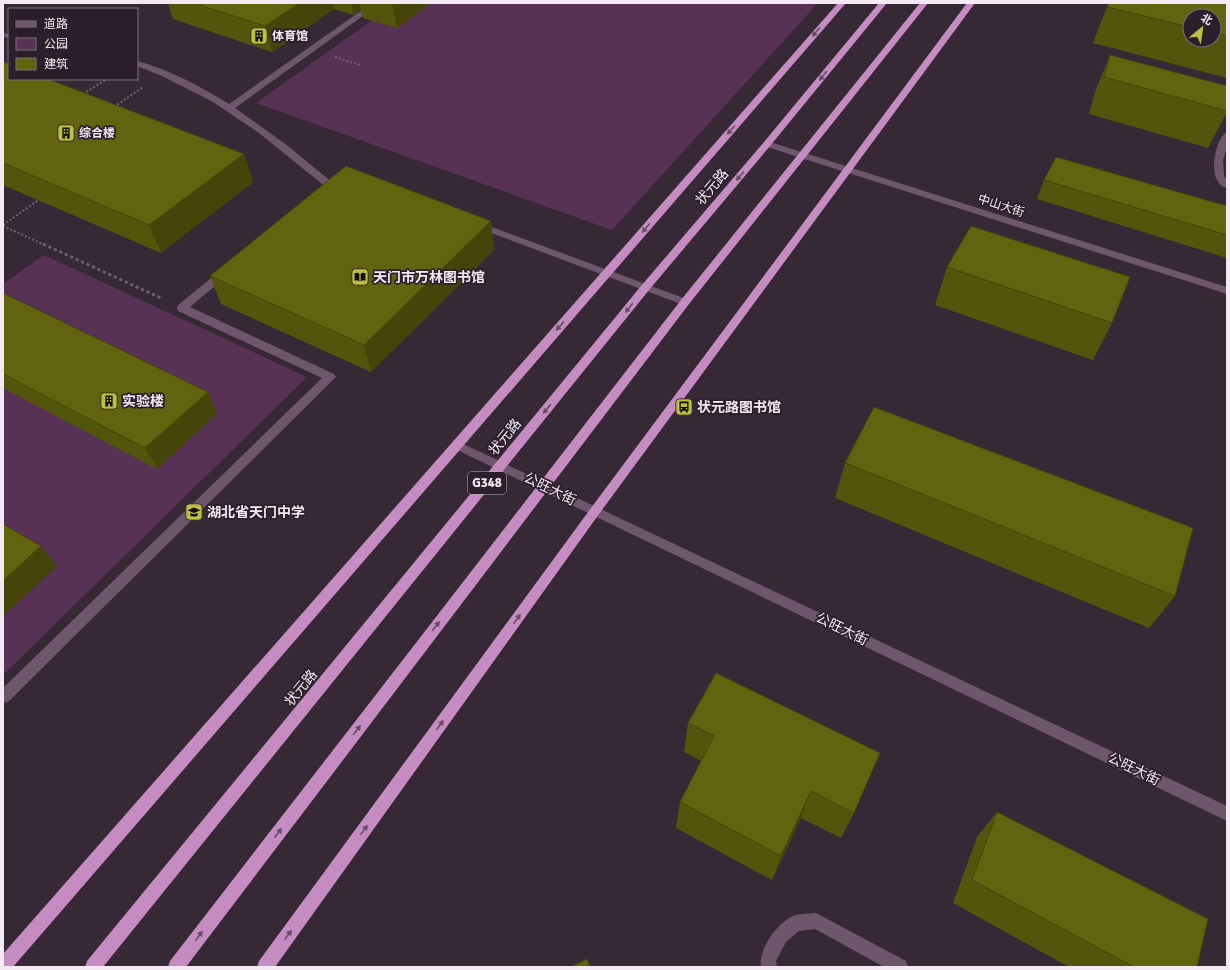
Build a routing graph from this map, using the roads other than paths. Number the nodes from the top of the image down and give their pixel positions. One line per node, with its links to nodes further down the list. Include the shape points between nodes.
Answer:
1 (377, 3): 7 (street)
2 (842, 3): 16 (highway, one-way to 16)
3 (884, 3): 9 (highway, 状元路 / G348, one-way to 9)
4 (924, 3): 10 (highway)
5 (971, 3): 11 (highway)
6 (138, 63): 7 (street, via 195,87)
7 (229, 108): 13 (street, via 264,131 327,189)
8 (1227, 135): 12 (street, via 1218,160 1219,177)
9 (767, 144): 10 (street, 中山大街); 17 (highway, 状元路 / G348, one-way to 17)
10 (802, 156): 11 (street, 中山大街); 19 (highway)
11 (848, 171): 18 (street, 中山大街); 23 (highway)
12 (1227, 185)
13 (352, 188)
14 (472, 222): 16 (street)
15 (231, 267): 24 (street, via 182,308 330,377)
16 (606, 273): 17 (street); 20 (highway, one-way to 20)
17 (645, 288): 19 (street); 21 (highway, 状元路 / G348, one-way to 21)
18 (1227, 291)
19 (685, 302): 22 (highway)
20 (457, 445): 21 (street, 公旺大街); 26 (highway)
21 (501, 465): 22 (street, 公旺大街); 27 (highway, 状元路 / G348)
22 (544, 486): 23 (street, 公旺大街); 28 (highway, one-way to 22)
23 (595, 511): 25 (street, 公旺大街); 29 (highway, one-way to 23)
24 (3, 697)
25 (1227, 814)
26 (3, 966)
27 (94, 967)
28 (176, 967)
29 (265, 967)
30 (769, 967): 31 (street, via 768,960 780,936 796,923 816,921)
31 (900, 967)

